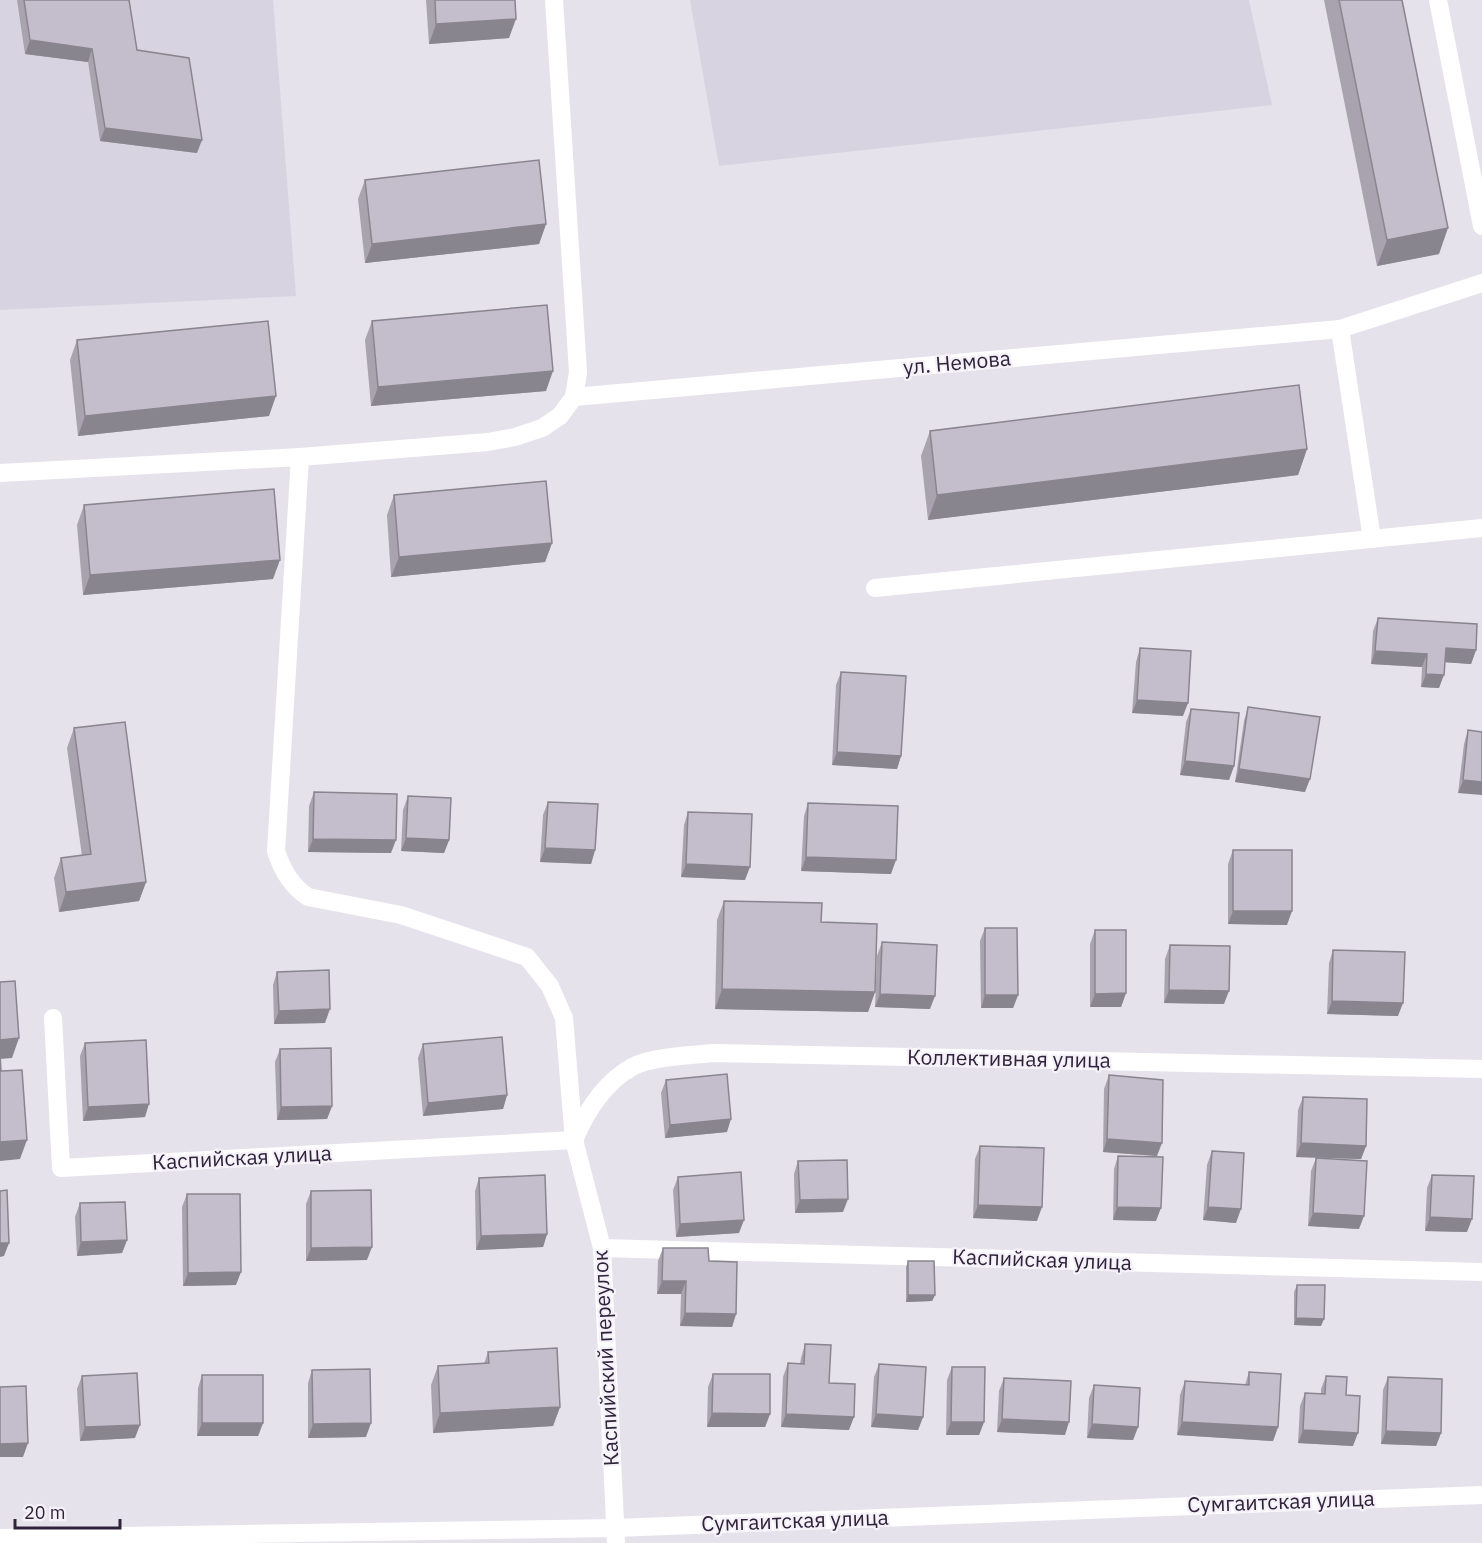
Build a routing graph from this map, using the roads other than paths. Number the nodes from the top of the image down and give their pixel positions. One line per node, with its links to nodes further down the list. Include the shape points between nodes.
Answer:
1 (554, 0): 6 (street, via 578,372)
2 (1438, 0): 3 (street)
3 (1482, 226)
4 (1482, 283): 5 (street, ул. Немова)
5 (1340, 329): 6 (street, ул. Немова); 10 (street)
6 (574, 397): 7 (street, via 560,416 542,428 515,437)
7 (300, 457): 8 (street); 14 (street, Каспийский переулок, via 276,851 281,866 297,890 308,897 401,915 527,957 550,986 564,1018)
8 (0, 473)
9 (1482, 528): 10 (street)
10 (1372, 539): 11 (street)
11 (875, 588)
12 (53, 1018): 14 (street, Каспийская улица, via 61,1168)
13 (1482, 1069): 14 (street, Коллективная улица, via 725,1053 675,1056 633,1066 613,1081 597,1098)
14 (574, 1140): 15 (street, Каспийский переулок)
15 (602, 1248): 16 (street, Каспийская улица); 18 (street, Каспийский переулок)
16 (1482, 1272)
17 (1482, 1494): 18 (street, Сумгаитская улица)
18 (615, 1536): 19 (street, Сумгаитская улица)
19 (0, 1538)

